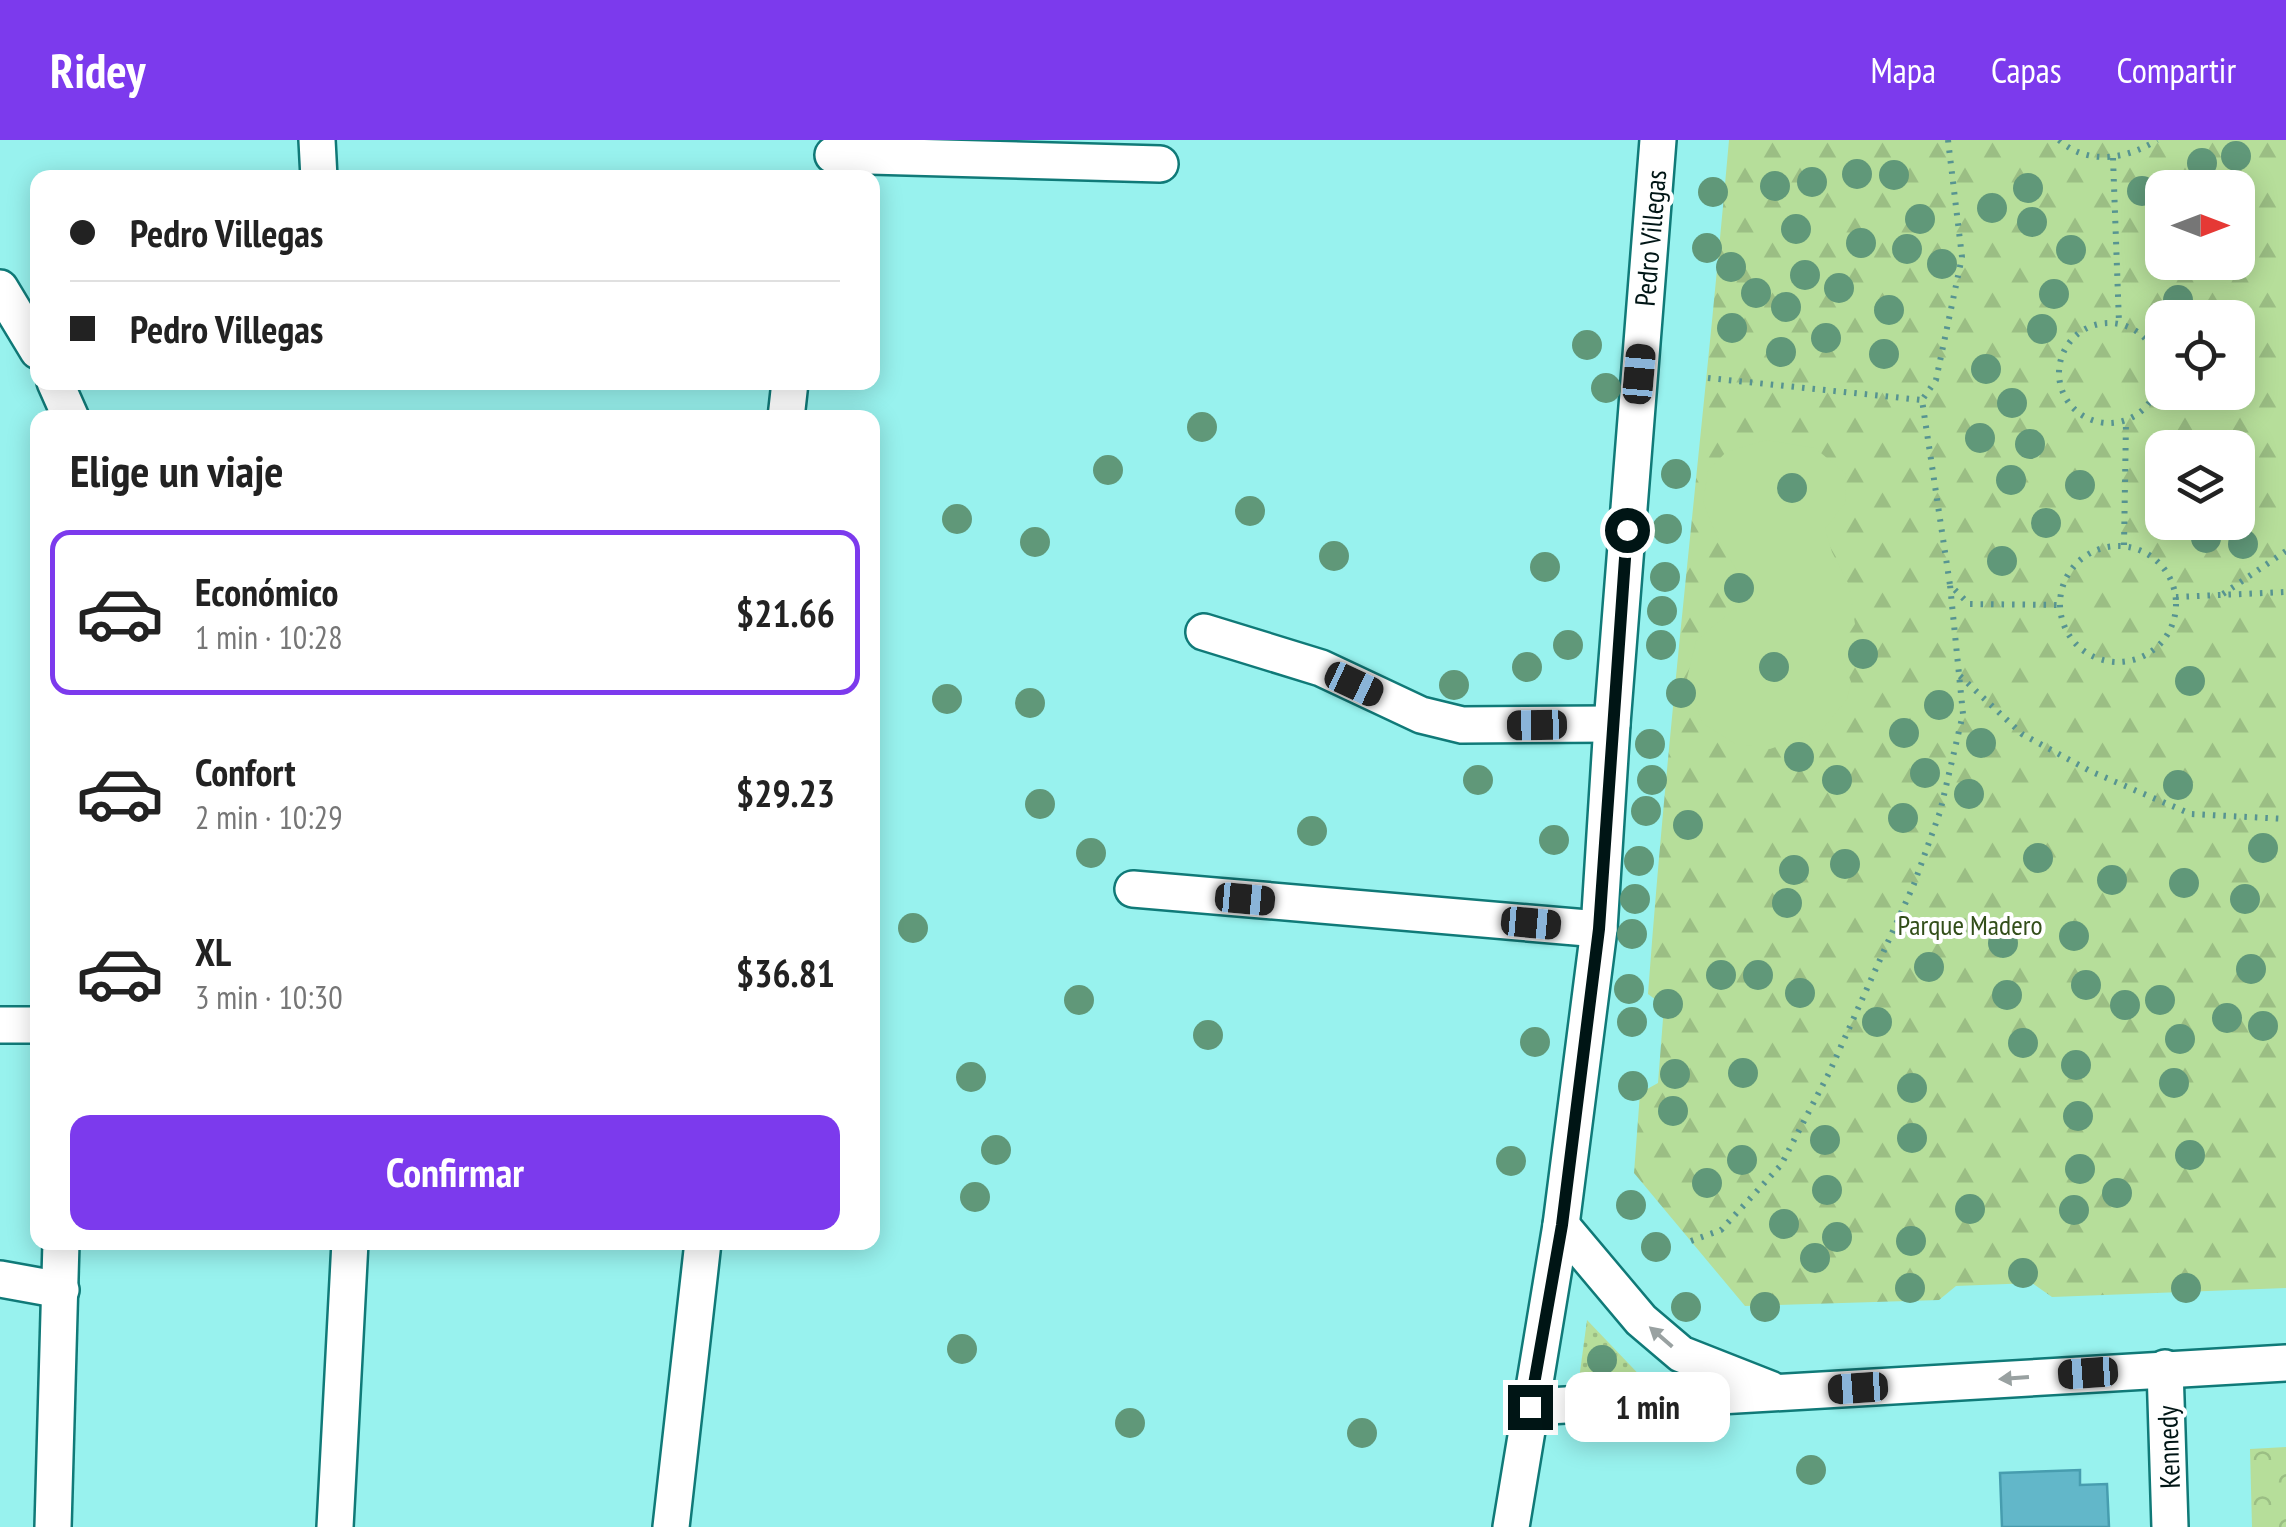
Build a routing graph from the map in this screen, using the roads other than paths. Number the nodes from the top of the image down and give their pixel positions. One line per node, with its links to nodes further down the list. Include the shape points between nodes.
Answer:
1 (317, 140): 5 (street)
2 (1658, 140): 9 (street, Pedro Villegas)
3 (831, 157): 4 (street)
4 (1160, 164)
5 (319, 170)
6 (0, 288): 7 (street)
7 (30, 338)
8 (1204, 632): 9 (street, via 1321,668 1422,715 1462,726)
9 (1612, 724): 11 (street, Pedro Villegas)
10 (1133, 889): 11 (street)
11 (1599, 929): 14 (street, Pedro Villegas)
12 (30, 1025): 13 (street)
13 (0, 1026)
14 (1562, 1225): 22 (street, one-way to 14, via 1680,1354 1641,1320); 23 (street, Pedro Villegas)
15 (61, 1250): 19 (street)
16 (350, 1250): 25 (street)
17 (702, 1250): 26 (street)
18 (0, 1280): 19 (street)
19 (60, 1290): 24 (street)
20 (2286, 1363): 21 (street)
21 (2166, 1368): 22 (street, one-way to 22); 28 (street, Kennedy)
22 (1780, 1392): 23 (street)
23 (1530, 1407): 27 (street, Pedro Villegas)
24 (54, 1527)
25 (335, 1527)
26 (672, 1527)
27 (1511, 1527)
28 (2170, 1527)

